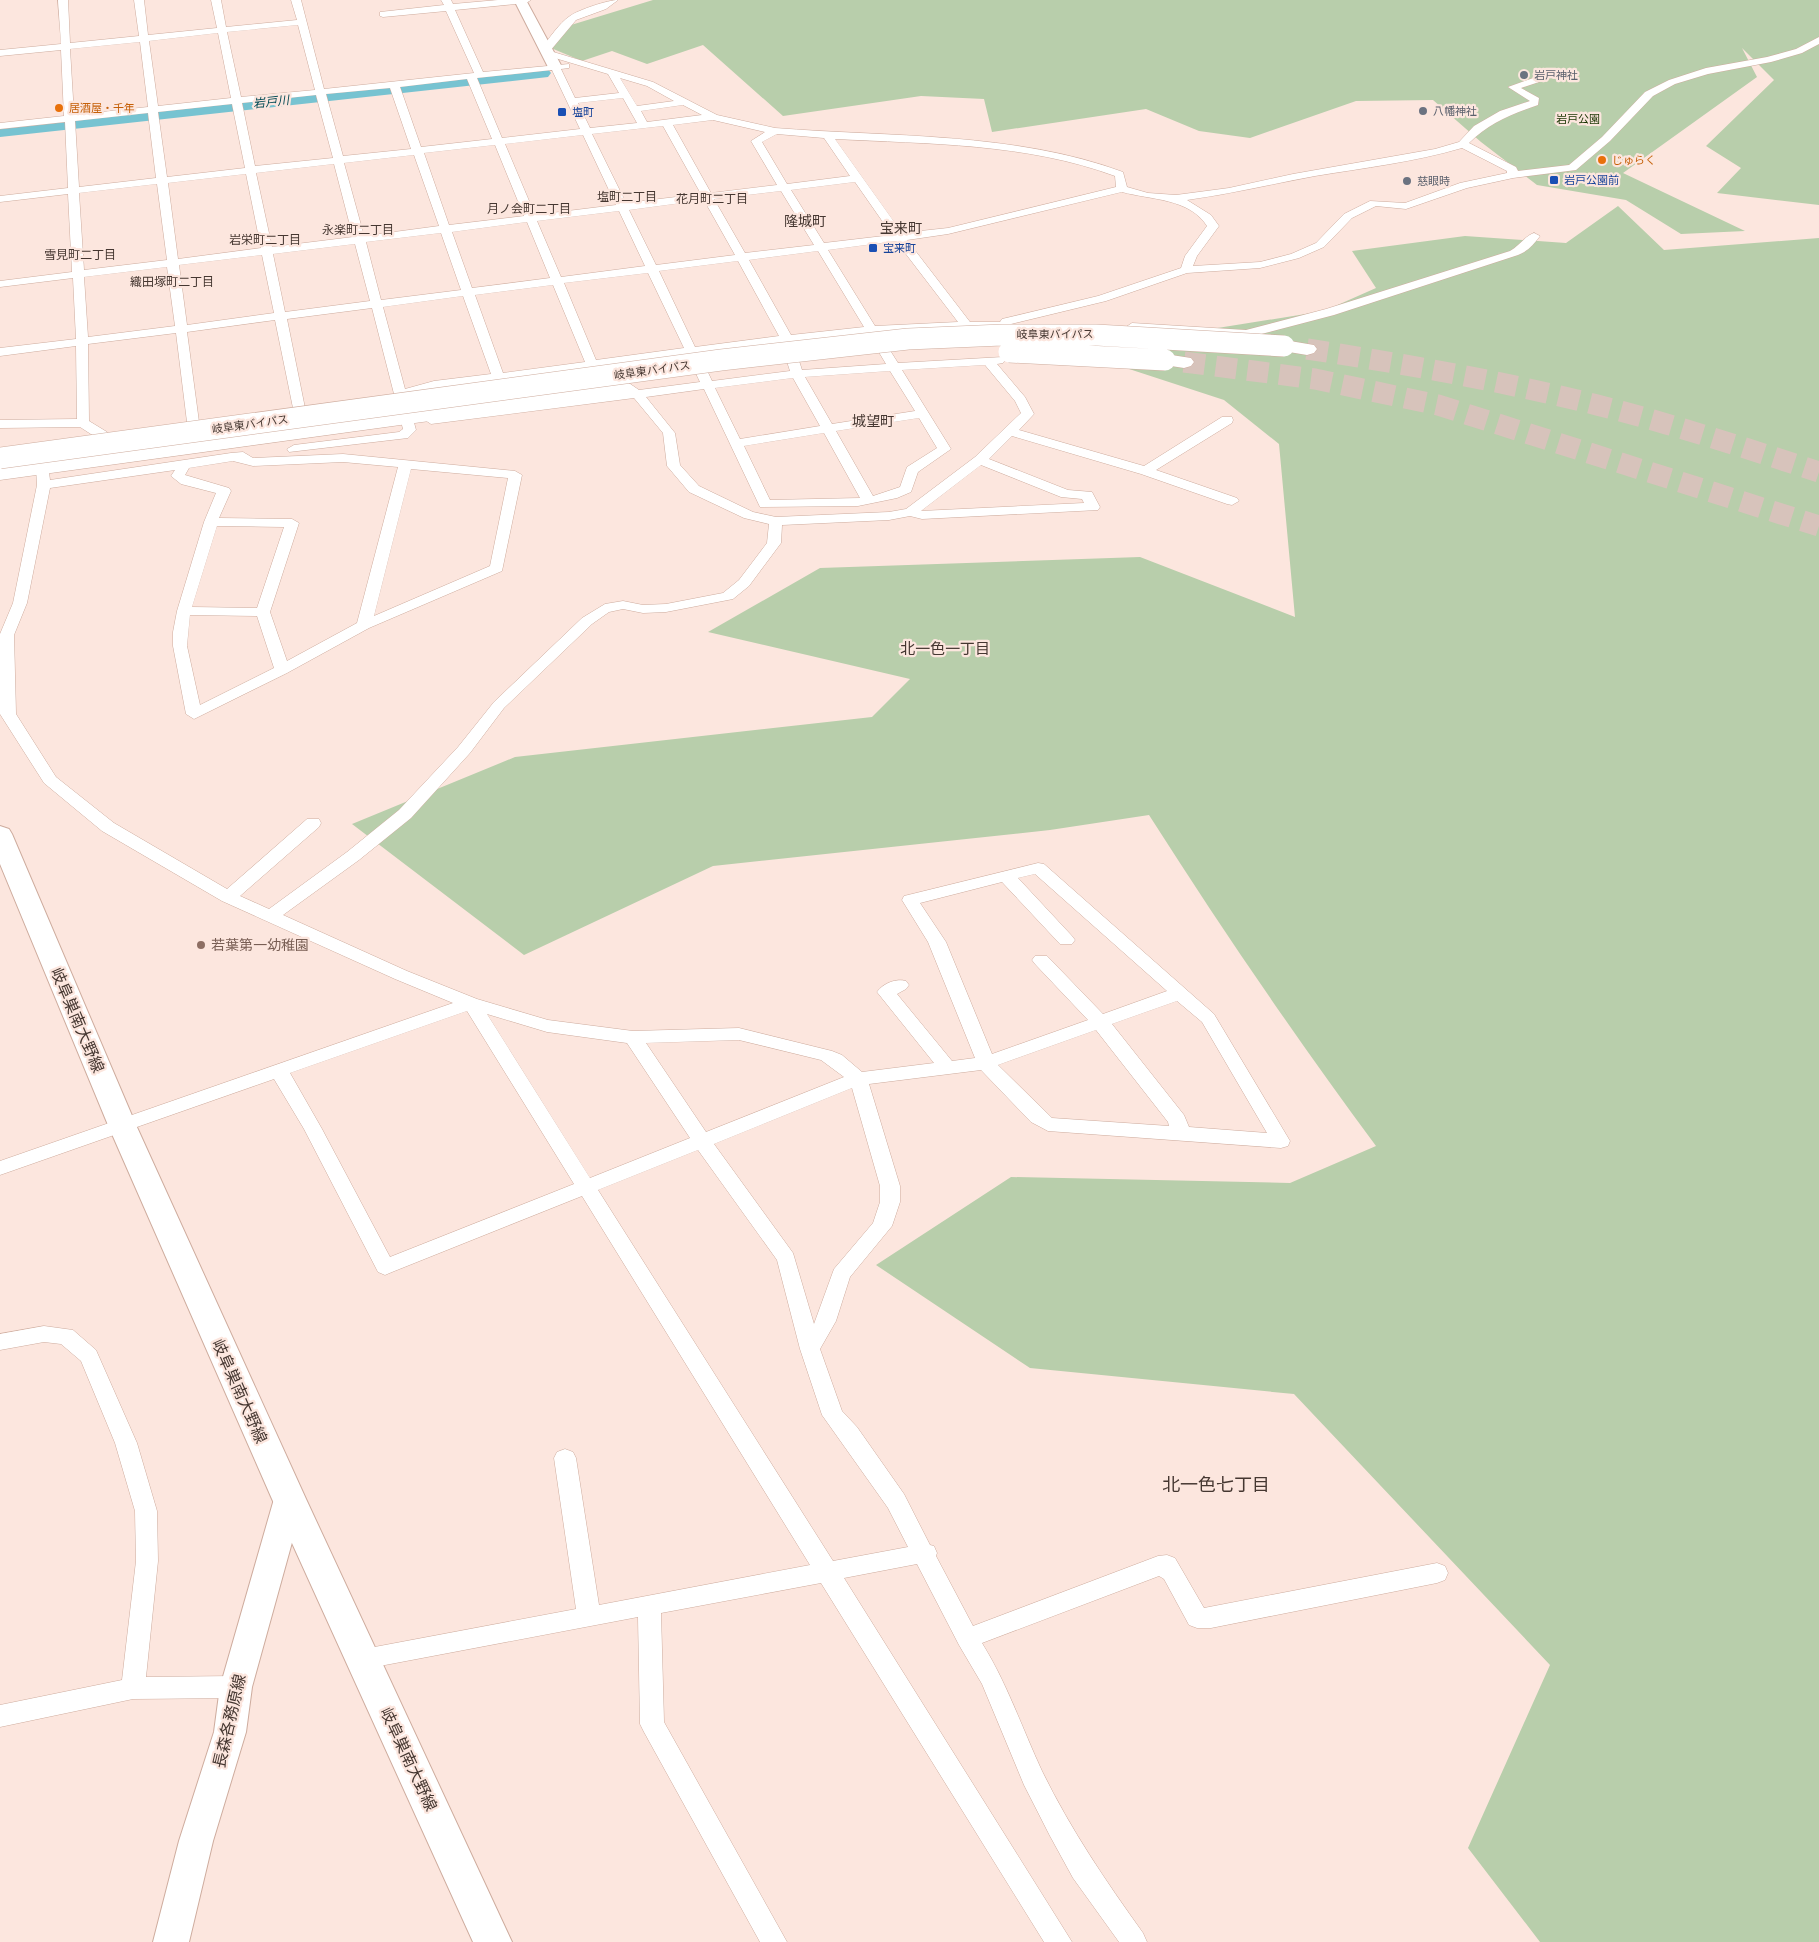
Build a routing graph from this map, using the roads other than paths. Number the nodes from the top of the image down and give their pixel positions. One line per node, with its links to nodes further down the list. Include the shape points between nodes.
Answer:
1 (63, 0): 15 (street)
2 (139, 0): 13 (street)
3 (216, 0): 12 (street)
4 (296, 0): 11 (street)
5 (520, 0): 6 (street); 9 (street); 16 (main road)
6 (526, 0)
7 (613, 0): 8 (street)
8 (601, 3): 16 (street, via 573,18)
9 (448, 4): 10 (street); 21 (street)
10 (383, 14)
11 (302, 22): 12 (street); 24 (street)
12 (221, 31): 13 (street); 27 (street)
13 (144, 38): 15 (street); 30 (street)
14 (1819, 40): 44 (street, via 1799,51 1768,60 1706,71 1672,82 1649,94 1606,139 1572,168)
15 (65, 46): 17 (street); 32 (street)
16 (547, 51): 18 (street); 19 (main road)
17 (0, 53)
18 (581, 64): 19 (street); 20 (street)
19 (556, 67): 21 (street); 26 (street)
20 (613, 74): 25 (street); 28 (street, via 650,84)
21 (474, 76): 23 (street); 39 (street)
22 (1539, 79): 40 (street, via 1513,87 1534,103 1504,113 1478,128)
23 (394, 85): 24 (street); 41 (street)
24 (321, 92): 27 (street); 42 (street)
25 (626, 95): 26 (street); 29 (street)
26 (572, 101): 37 (street)
27 (235, 102): 30 (street); 43 (street)
28 (685, 102): 29 (street); 31 (street)
29 (634, 108): 34 (street)
30 (153, 110): 32 (street); 46 (street)
31 (713, 117): 33 (street); 36 (street)
32 (68, 119): 35 (street); 49 (street)
33 (666, 122): 34 (street); 50 (street)
34 (644, 125): 37 (street)
35 (0, 126)
36 (775, 131): 38 (street); 47 (street, via 756,142)
37 (587, 132): 39 (street); 53 (street)
38 (827, 136): 45 (street); 48 (street, via 1006,146 1072,159 1111,171 1122,178)
39 (498, 142): 41 (street); 54 (street)
40 (1463, 144): 44 (street, via 1512,169); 51 (street, via 1436,152 1229,191)
41 (418, 151): 42 (street); 55 (street)
42 (339, 160): 43 (street); 58 (street)
43 (250, 171): 46 (street); 60 (street)
44 (1513, 175): 64 (street, via 1464,185 1406,206 1374,203 1348,216 1320,244 1286,258 1260,265)
45 (858, 178): 47 (street); 57 (street)
46 (162, 181): 49 (street); 62 (street)
47 (783, 188): 50 (street); 59 (street)
48 (1122, 189): 51 (street, via 1148,196); 57 (street, via 948,231)
49 (73, 191): 52 (street); 65 (street)
50 (708, 197): 53 (street); 61 (street)
51 (1176, 198): 64 (street, via 1207,217 1213,226 1191,256)
52 (0, 199)
53 (623, 207): 54 (street); 63 (street)
54 (531, 219): 55 (street); 66 (street)
55 (446, 229): 58 (street); 68 (street)
56 (1534, 236): 72 (street, via 1524,248 1514,253 1330,312 1246,334)
57 (900, 237): 59 (street); 75 (street)
58 (361, 240): 60 (street); 69 (street)
59 (819, 247): 61 (street); 74 (street)
60 (266, 251): 62 (street); 70 (street)
61 (742, 258): 63 (street); 76 (street)
62 (173, 263): 65 (street); 73 (street)
63 (653, 269): 66 (street); 79 (street)
64 (1186, 270): 71 (street, via 1102,299 1006,322)
65 (78, 275): 67 (street); 77 (street)
66 (557, 281): 68 (street); 86 (street)
67 (0, 284)
68 (468, 292): 69 (street); 89 (street)
69 (378, 304): 70 (street); 91 (street)
70 (280, 316): 73 (street); 93 (street)
71 (1003, 326): 72 (street); 75 (street)
72 (1076, 327): 83 (street)
73 (181, 329): 77 (street); 97 (street)
74 (871, 329): 75 (street); 76 (street); 87 (street)
75 (974, 330): 78 (highway, 岐阜東バイパス, bridge, via 1138,335); 86 (highway, via 805,342); 106 (highway, 岐阜東バイパス, bridge, via 799,350)
76 (787, 338): 79 (street); 88 (street)
77 (82, 342): 80 (street); 98 (street)
78 (1307, 349)
79 (692, 351): 86 (street); 90 (street)
80 (0, 352)
81 (938, 352): 84 (highway, 岐阜東バイパス, bridge, via 1060,354); 95 (highway); 110 (highway, 岐阜東バイパス, via 837,357 724,368)
82 (988, 361): 83 (street); 87 (street); 101 (street, via 1021,400 1028,414)
83 (1054, 361): 85 (street)
84 (1174, 361)
85 (1132, 365)
86 (590, 367): 89 (street); 91 (highway); 92 (street)
87 (895, 368): 88 (street); 94 (street)
88 (797, 374): 90 (street); 100 (street)
89 (498, 377): 91 (street, via 434,385)
90 (710, 386): 92 (street); 103 (street)
91 (402, 394): 93 (highway); 95 (street)
92 (639, 396): 95 (street, via 431,420); 117 (street, via 669,433 674,466 694,489 749,515)
93 (299, 408): 97 (highway)
94 (923, 414): 100 (street); 114 (street, via 944,450 912,470 906,489 894,496)
95 (408, 419): 105 (street, via 410,430 403,435); 113 (highway)
96 (1227, 420): 111 (street)
97 (193, 422): 102 (highway)
98 (83, 423): 99 (street); 102 (street)
99 (0, 424)
100 (827, 430): 103 (street); 114 (street)
101 (1011, 432): 107 (street); 111 (street)
102 (102, 435): 104 (highway)
103 (737, 443): 114 (street, via 766,504)
104 (0, 449)
105 (231, 457): 108 (street); 109 (street, via 253,462 343,458)
106 (0, 458)
107 (980, 460): 116 (street); 116 (street, via 1066,494 1086,495 1092,507 922,515)
108 (185, 463): 113 (street); 118 (street, via 178,476 224,491)
109 (406, 463): 121 (street); 121 (street, via 515,475 497,568)
110 (0, 468)
111 (1146, 471): 115 (street)
112 (0, 474): 113 (highway)
113 (43, 476): 126 (street, via 20,603 7,635 8,714 50,780 80,805 108,827)
114 (869, 501)
115 (1232, 501)
116 (910, 512): 117 (street, via 889,516)
117 (776, 521): 127 (street, via 774,543 744,583 728,596 666,608 643,609 623,604 605,608 587,621 499,705 464,750 405,814)
118 (211, 522): 119 (street); 120 (street, via 292,523)
119 (184, 611): 120 (street); 122 (street, via 180,646 194,714)
120 (262, 612): 122 (street)
121 (364, 625): 122 (street)
122 (282, 670)
123 (313, 823): 126 (street)
124 (0, 834): 139 (main road, 岐阜巣南大野線)
125 (1006, 876): 128 (street); 131 (street, via 1038,868); 135 (street, via 910,900 937,942)
126 (228, 897): 127 (street)
127 (270, 916): 132 (street)
128 (1066, 940)
129 (1041, 960): 133 (street)
130 (900, 985): 137 (street, via 886,992)
131 (1180, 993): 133 (street); 140 (street, via 1208,1018 1280,1141)
132 (471, 1003): 134 (street, via 547,1026); 136 (street); 143 (street)
133 (1101, 1021): 135 (street); 140 (street, via 1177,1120)
134 (633, 1037): 138 (street, via 740,1034 826,1055); 141 (street)
135 (985, 1063): 137 (street); 140 (street, via 1048,1124)
136 (278, 1069): 139 (street); 143 (street, via 385,1266)
137 (949, 1069): 138 (street)
138 (858, 1079): 141 (street); 145 (street, via 890,1186 890,1202 882,1226 841,1274 826,1321)
139 (122, 1125): 142 (street); 147 (main road, 岐阜巣南大野線)
140 (1181, 1134)
141 (702, 1141): 143 (street); 145 (street, via 786,1258)
142 (0, 1168)
143 (588, 1186): 149 (street)
144 (0, 1342): 156 (street, via 44,1334 66,1336 89,1356 126,1443 146,1511 147,1561)
145 (810, 1349): 148 (street, via 833,1415 896,1500)
146 (565, 1458): 152 (street)
147 (289, 1499): 154 (main road, 岐阜巣南大野線); 155 (main road, 長森各務原線)
148 (926, 1553): 149 (street); 153 (street)
149 (827, 1573): 151 (street); 161 (street)
150 (1437, 1573): 153 (street, via 1211,1618 1196,1618 1167,1565 1158,1566)
151 (649, 1606): 152 (street); 160 (street, via 652,1724)
152 (589, 1618): 154 (street)
153 (968, 1638): 162 (street, via 991,1678 1033,1777 1071,1850)
154 (364, 1659): 159 (main road, 岐阜巣南大野線)
155 (236, 1686): 156 (street); 158 (main road, 長森各務原線, via 230,1732 196,1841)
156 (133, 1688): 157 (street)
157 (0, 1716)
158 (171, 1942)
159 (493, 1942)
160 (774, 1942)
161 (1059, 1942)
162 (1134, 1942)

